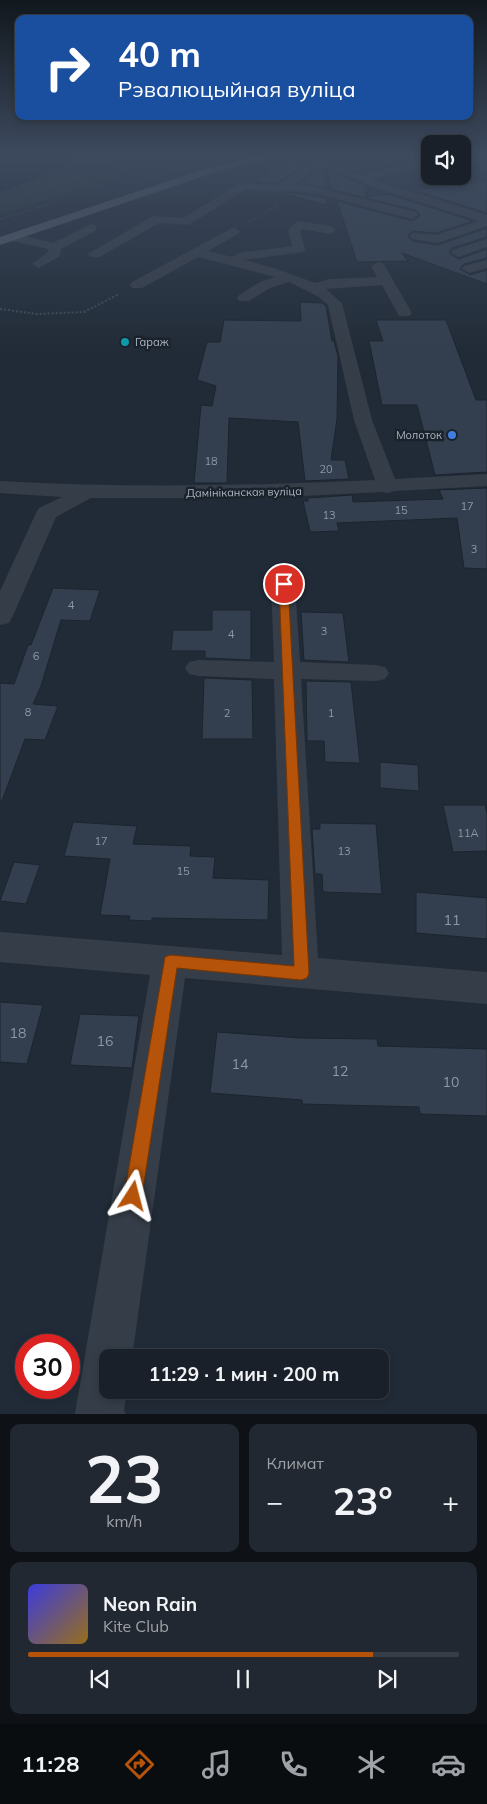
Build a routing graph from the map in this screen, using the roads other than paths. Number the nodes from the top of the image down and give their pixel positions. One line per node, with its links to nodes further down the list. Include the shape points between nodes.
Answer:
1 (57, 222): 8 (main road)
2 (152, 222): 13 (street)
3 (484, 222): 7 (street, via 437,239)
4 (91, 228): 10 (street)
5 (330, 230): 14 (street, via 300,225 294,230 299,249)
6 (234, 231): 11 (street)
7 (416, 236)
8 (6, 239): 10 (street)
9 (487, 243): 12 (street)
10 (55, 247): 15 (street, via 52,256)
11 (196, 253): 14 (street); 21 (street)
12 (458, 253)
13 (95, 254)
14 (226, 259): 19 (street)
15 (40, 264)
16 (487, 264): 18 (street)
17 (378, 266): 20 (street)
18 (469, 269)
19 (288, 278): 22 (street); 23 (street, via 265,285)
20 (386, 282): 22 (street, via 330,283); 24 (street)
21 (137, 285)
22 (314, 288): 26 (street, via 335,303 363,420)
23 (244, 298)
24 (404, 313)
25 (487, 480): 26 (street, Дамініканская вуліца)
26 (388, 486): 28 (street, Дамініканская вуліца, via 263,492)
27 (0, 487): 28 (street, Дамініканская вуліца)
28 (87, 492): 30 (street, via 47,513)
29 (284, 584): 32 (street)
30 (0, 618)
31 (198, 668): 32 (street)
32 (288, 671): 33 (street); 36 (street)
33 (376, 674)
34 (0, 947): 35 (street)
35 (170, 961): 36 (street); 38 (street)
36 (301, 973): 37 (street)
37 (487, 988)
38 (100, 1414)

